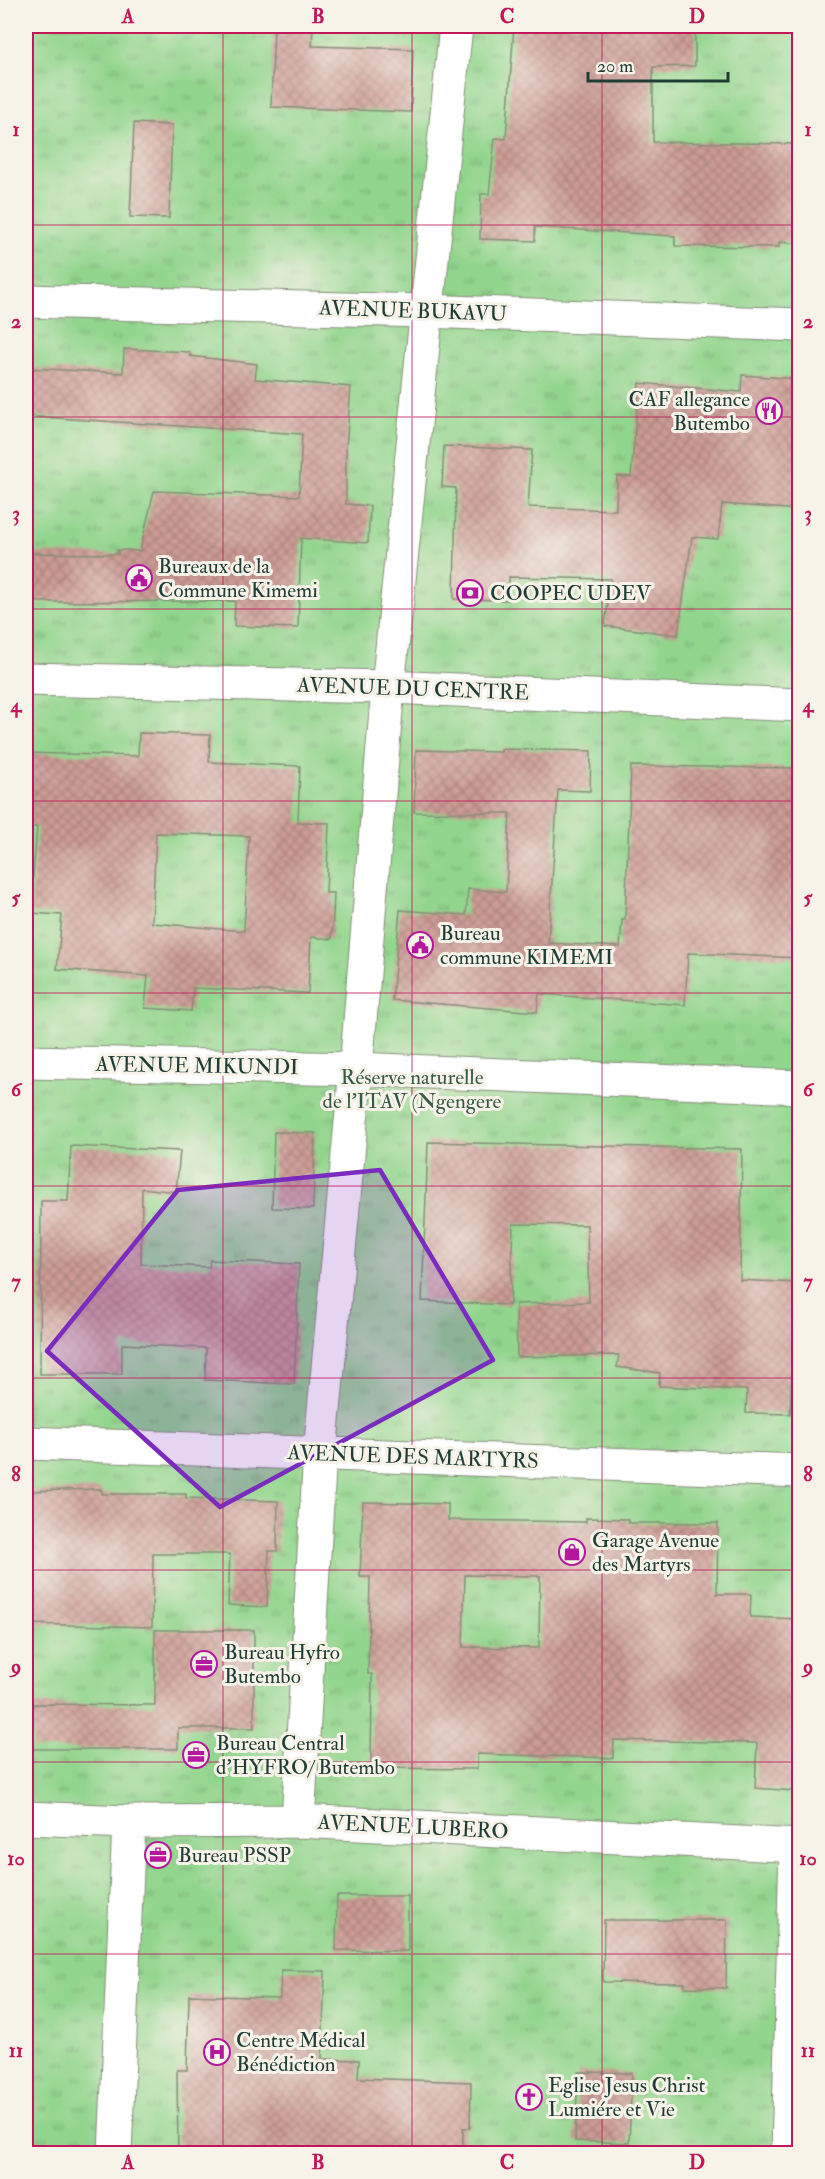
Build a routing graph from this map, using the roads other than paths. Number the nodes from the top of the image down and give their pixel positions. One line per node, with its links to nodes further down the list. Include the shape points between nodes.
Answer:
1 (456, 26): 3 (street)
2 (26, 301): 3 (street, AVENUE BUKAVU)
3 (425, 311): 4 (street, AVENUE BUKAVU); 6 (street)
4 (800, 325)
5 (26, 679): 6 (street, AVENUE DU CENTRE)
6 (388, 687): 7 (street, AVENUE DU CENTRE); 9 (street)
7 (800, 705)
8 (26, 1062): 9 (street, AVENUE MIKUNDI)
9 (356, 1069): 10 (street, AVENUE MIKUNDI); 12 (street)
10 (800, 1087)
11 (26, 1443): 12 (street, AVENUE DES MARTYRS)
12 (320, 1453): 13 (street, AVENUE DES MARTYRS); 15 (street)
13 (800, 1471)
14 (26, 1818): 16 (street, AVENUE LUBERO)
15 (298, 1821): 16 (street, AVENUE LUBERO); 17 (street, AVENUE LUBERO)
16 (129, 1822): 18 (street)
17 (798, 1846): 19 (street)
18 (115, 2154)
19 (788, 2154)

